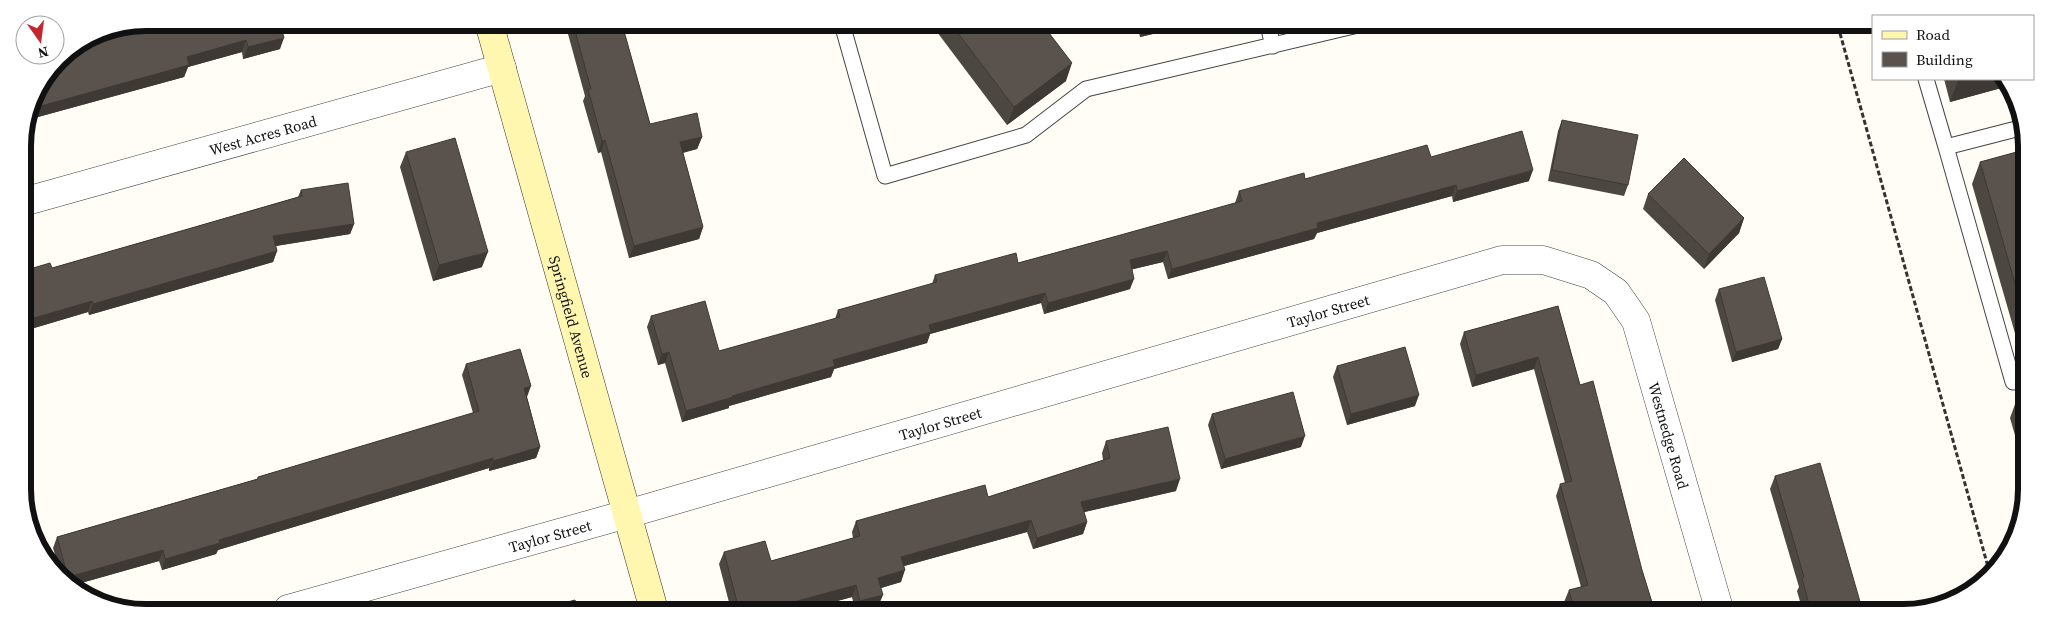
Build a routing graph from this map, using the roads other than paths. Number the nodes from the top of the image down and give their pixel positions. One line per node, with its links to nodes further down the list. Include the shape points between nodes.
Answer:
1 (492, 31): 6 (street, Springfield Avenue)
2 (844, 31): 5 (lane, via 886,176 1026,135 1086,89)
3 (1269, 31): 5 (lane)
4 (1334, 31): 5 (lane)
5 (1273, 46)
6 (502, 68): 10 (street, West Acres Road); 13 (street, Springfield Avenue)
7 (1926, 80): 9 (lane)
8 (2017, 129): 9 (lane)
9 (1946, 147): 12 (lane, via 2013,382)
10 (31, 200)
11 (1591, 275): 13 (street, Taylor Street, via 1543,260 1502,260); 16 (street, Westnedge Road, via 1616,292 1636,322)
12 (2018, 380)
13 (627, 514): 14 (street, Taylor Street); 15 (street, Springfield Avenue)
14 (306, 604)
15 (652, 604)
16 (1718, 604)

